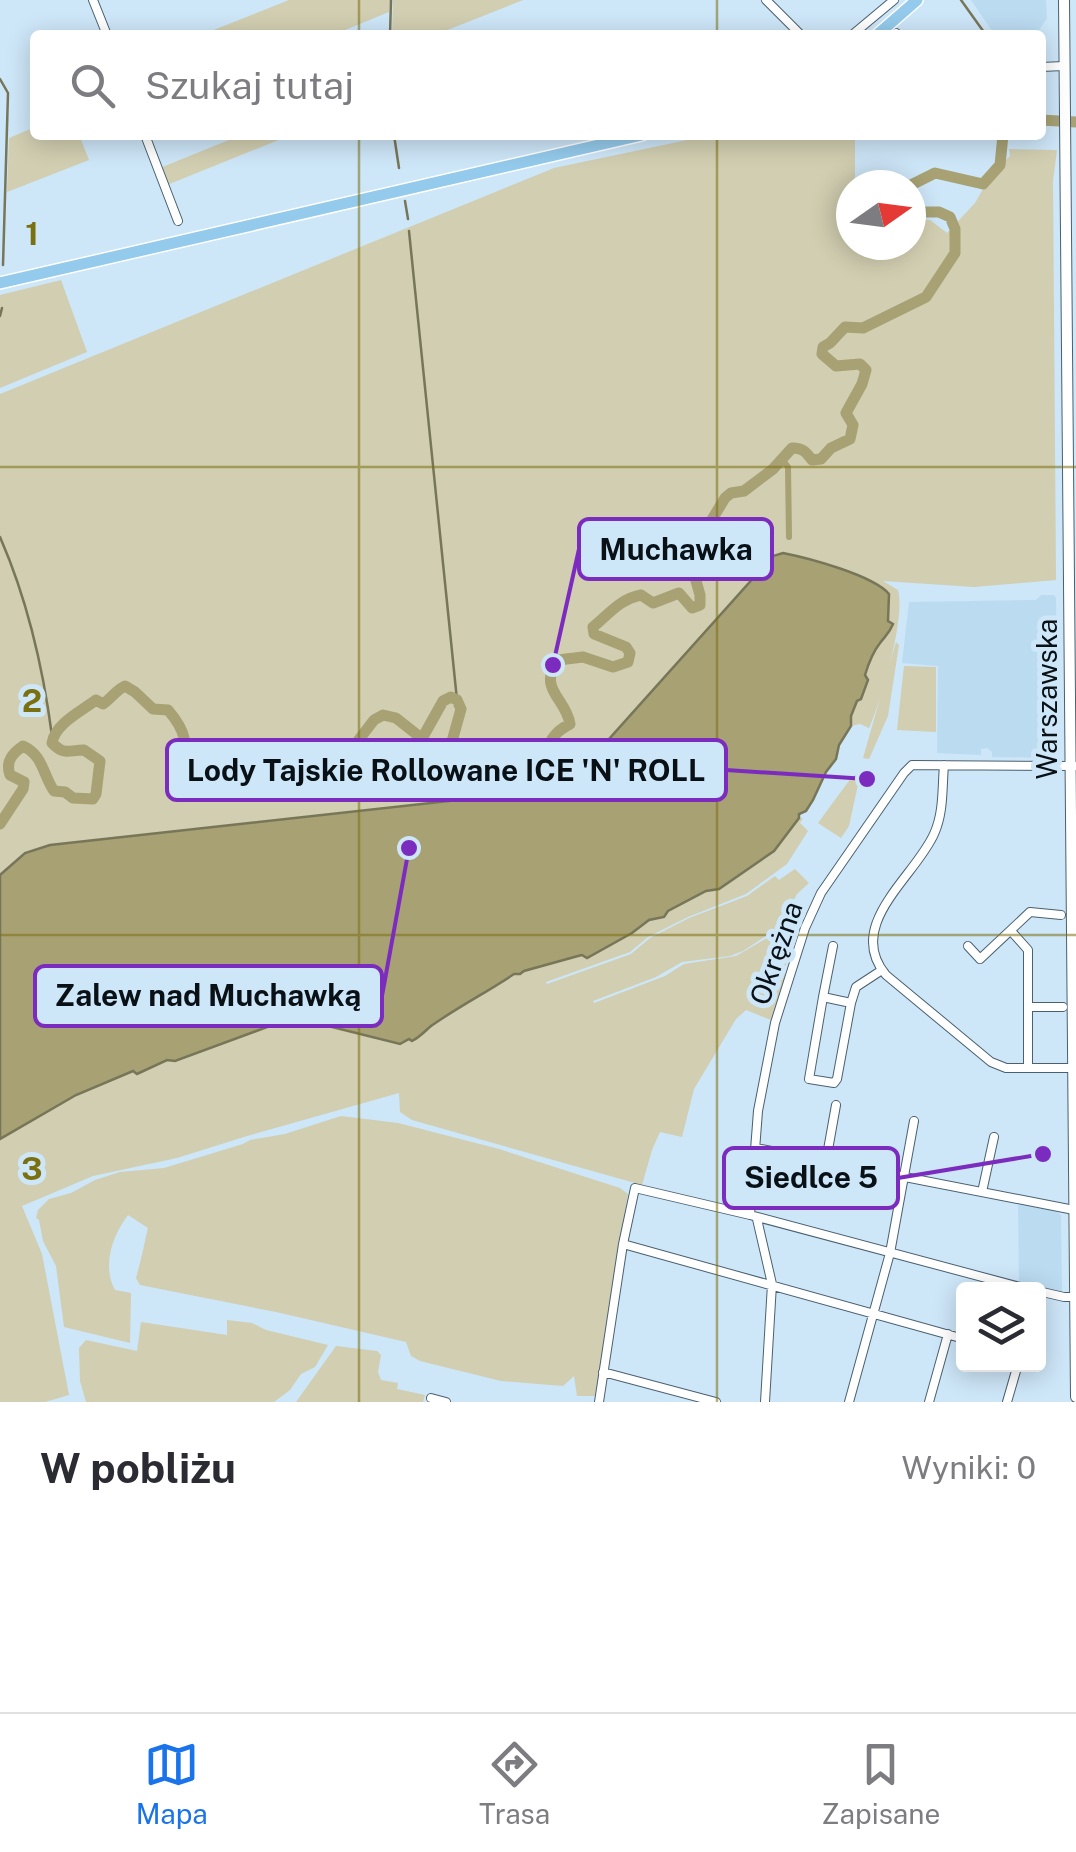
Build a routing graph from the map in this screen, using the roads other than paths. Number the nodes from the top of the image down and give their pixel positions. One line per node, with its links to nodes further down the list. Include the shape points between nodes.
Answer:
1 (93, 0): 6 (street)
2 (766, 0): 7 (street)
3 (894, 0): 8 (street)
4 (917, 0): 9 (main road)
5 (1064, 0): 10 (main road, Warszawska)
6 (105, 30)
7 (795, 30)
8 (858, 30)
9 (883, 30)
10 (1064, 66): 11 (street); 16 (main road, Warszawska)
11 (1046, 68)
12 (148, 140): 14 (street)
13 (620, 140): 15 (main road)
14 (178, 220)
15 (0, 283)
16 (1073, 610): 18 (main road, Warszawska)
17 (944, 765): 18 (street, Okrężna); 24 (street, via 934,834 874,928); 35 (street, Okrężna, via 912,765 905,772 814,908 775,1023)
18 (1073, 766): 23 (main road, Warszawska)
19 (1061, 915): 20 (street, via 1030,912)
20 (1011, 930): 22 (street, via 980,958); 28 (street, via 1028,950)
21 (833, 946): 25 (street)
22 (968, 946)
23 (1074, 964): 30 (main road, Warszawska)
24 (882, 970): 26 (street, via 856,987); 29 (street, via 991,1062)
25 (824, 998): 26 (street); 26 (street, via 808,1079 836,1079)
26 (850, 1003)
27 (1063, 1006): 28 (street)
28 (1028, 1007): 29 (street)
29 (1028, 1068): 30 (street)
30 (1072, 1068): 32 (main road, Warszawska)
31 (836, 1105): 36 (street)
32 (1075, 1115): 39 (main road, Warszawska)
33 (914, 1122): 37 (street)
34 (994, 1136): 38 (street)
35 (756, 1148): 36 (street); 40 (street, Okrężna)
36 (826, 1161): 37 (street)
37 (904, 1176): 38 (street); 42 (street)
38 (982, 1192): 39 (street)
39 (1075, 1213): 46 (main road, Warszawska)
40 (753, 1217): 41 (street, via 634,1188); 42 (street); 44 (street, Okrężna)
41 (623, 1244): 44 (street); 51 (street)
42 (890, 1254): 43 (street); 48 (street)
43 (1003, 1282)
44 (772, 1284): 48 (street); 58 (street, Okrężna)
45 (1046, 1293): 46 (street)
46 (1075, 1297): 47 (main road, Warszawska)
47 (1076, 1306): 53 (main road, Warszawska)
48 (875, 1313): 49 (street); 59 (street)
49 (948, 1334): 50 (street); 60 (street)
50 (956, 1336)
51 (603, 1372): 56 (street); 57 (street)
52 (1016, 1372): 61 (street)
53 (1076, 1397)
54 (431, 1398): 55 (street)
55 (446, 1402)
56 (599, 1402)
57 (716, 1402)
58 (765, 1402)
59 (849, 1402)
60 (929, 1402)
61 (1007, 1402)

